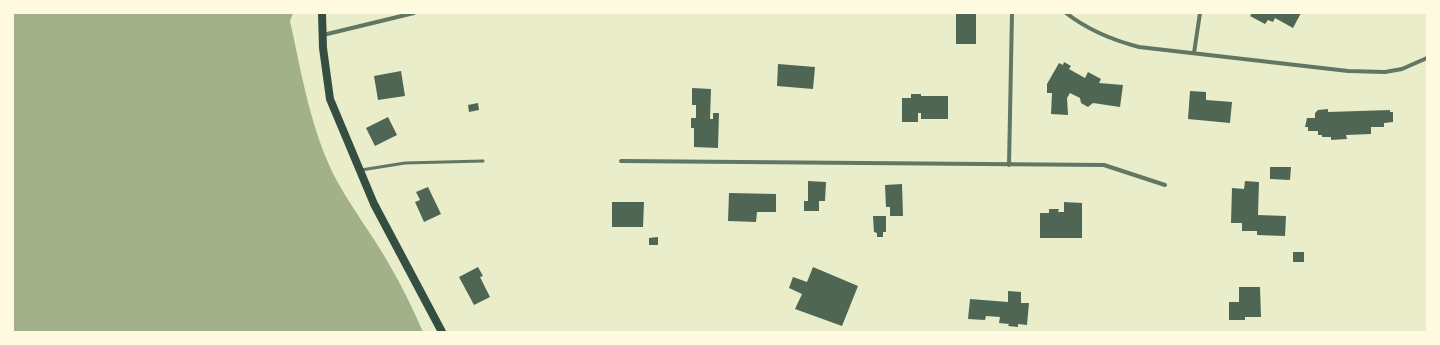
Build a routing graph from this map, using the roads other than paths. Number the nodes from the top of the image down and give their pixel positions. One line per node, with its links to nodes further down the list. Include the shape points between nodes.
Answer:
1 (322, 13): 6 (main road)
2 (414, 13): 6 (street)
3 (1012, 13): 11 (street)
4 (1066, 13): 7 (street, via 1092,30 1114,40 1138,47)
5 (1200, 13): 7 (street)
6 (322, 35): 12 (main road, via 330,99)
7 (1194, 52): 8 (street, via 1348,71 1385,72 1402,69)
8 (1427, 58)
9 (483, 161): 12 (lane, via 405,163)
10 (621, 161): 11 (street)
11 (1009, 165): 13 (street, via 1104,165)
12 (359, 170): 14 (main road, via 374,204)
13 (1165, 185)
14 (442, 332)

